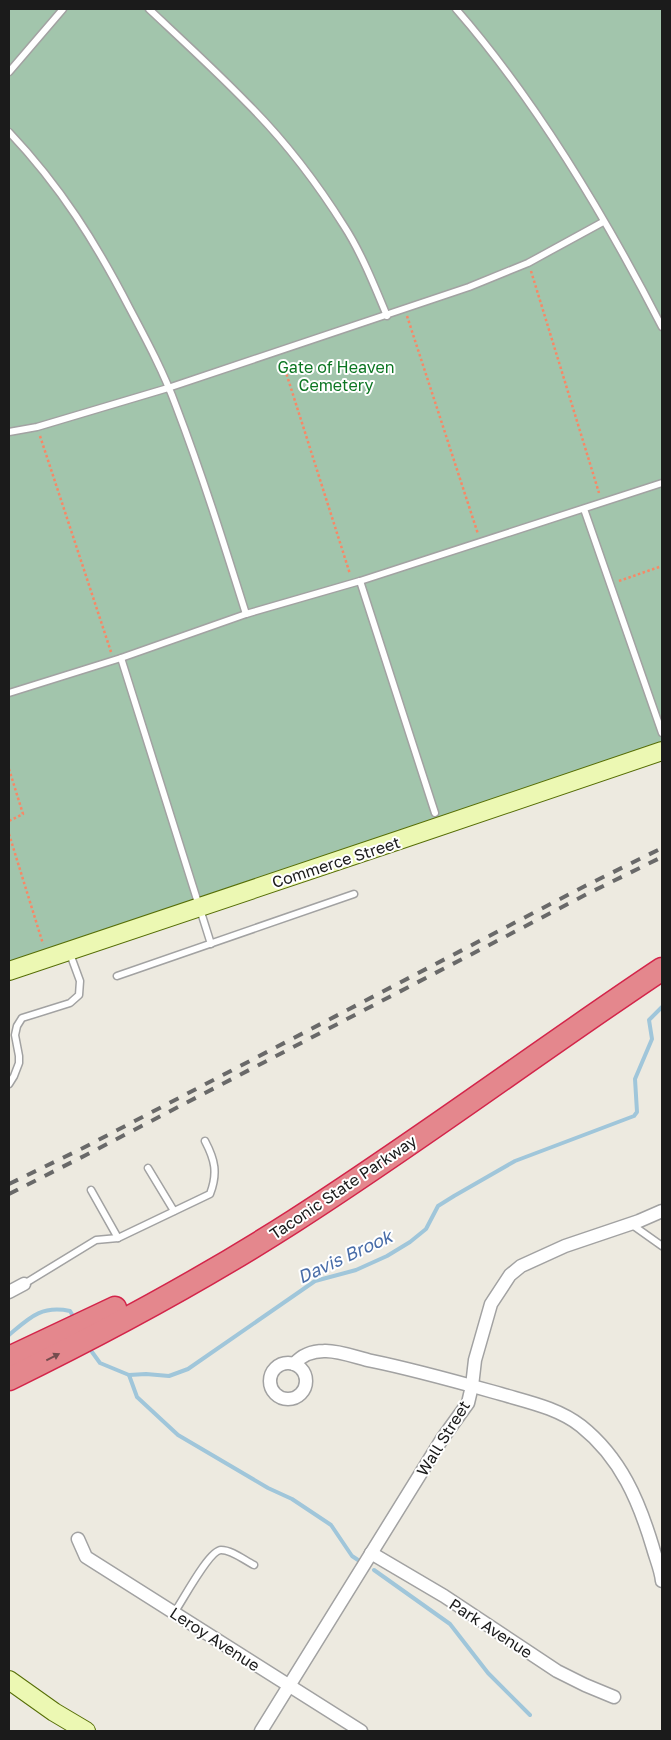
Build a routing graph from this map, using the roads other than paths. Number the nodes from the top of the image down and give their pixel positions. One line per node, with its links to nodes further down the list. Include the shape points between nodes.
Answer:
1 (63, 9): 4 (lane)
2 (149, 9): 7 (lane, via 248,103 323,195 346,228)
3 (456, 9): 6 (lane, via 537,113)
4 (9, 72)
5 (9, 132): 9 (lane, via 70,204 89,234 138,323)
6 (603, 222): 7 (lane, via 528,263); 8 (lane)
7 (387, 316): 9 (lane)
8 (662, 327)
9 (168, 388): 10 (lane, via 37,428); 14 (lane, via 212,507)
10 (9, 432)
11 (662, 483): 12 (lane)
12 (584, 509): 13 (lane); 17 (lane)
13 (356, 582): 14 (lane); 19 (lane)
14 (246, 614): 15 (lane)
15 (117, 659): 16 (lane); 21 (lane)
16 (9, 693)
17 (662, 733)
18 (662, 751): 21 (street, Commerce Street)
19 (435, 813)
20 (354, 894): 22 (lane)
21 (199, 907): 22 (lane); 23 (street, Commerce Street)
22 (211, 944): 27 (lane)
23 (69, 950): 26 (street, Commerce Street); 28 (lane, via 80,981 79,995 70,1003 22,1018 15,1035 19,1063)
24 (662, 952): 39 (highway, Taconic State Parkway, via 282,1213 149,1290)
25 (662, 969): 41 (highway, Taconic State Parkway, one-way to 25, via 170,1295 278,1231)
26 (9, 971)
27 (117, 976)
28 (9, 1084)
29 (205, 1141): 32 (lane, via 214,1157 214,1183 210,1194)
30 (148, 1168): 32 (lane)
31 (91, 1190): 35 (lane)
32 (174, 1211): 35 (lane)
33 (662, 1211): 34 (street, Wall Street)
34 (630, 1224): 36 (lane); 42 (street, Wall Street, via 565,1246 521,1266 510,1275 491,1304 475,1360)
35 (118, 1238): 37 (lane, via 96,1240)
36 (662, 1246)
37 (24, 1284): 38 (street)
38 (9, 1292)
39 (9, 1358)
40 (294, 1364): 42 (street, via 310,1352 326,1350)
41 (9, 1379)
42 (472, 1386): 44 (street, Wall Street, via 468,1403); 46 (street, via 552,1410 581,1426 599,1443 624,1474 644,1520)
43 (78, 1539): 47 (street, Leroy Avenue, via 86,1557)
44 (371, 1553): 49 (street, Wall Street); 50 (street, Park Avenue, via 444,1596 557,1671)
45 (254, 1565): 47 (lane, via 232,1553 216,1551)
46 (662, 1581)
47 (174, 1613): 49 (street, Leroy Avenue)
48 (9, 1680): 51 (street)
49 (289, 1687): 52 (street, Wall Street); 53 (street, Leroy Avenue)
50 (614, 1697)
51 (86, 1731)
52 (261, 1731)
53 (361, 1731)

